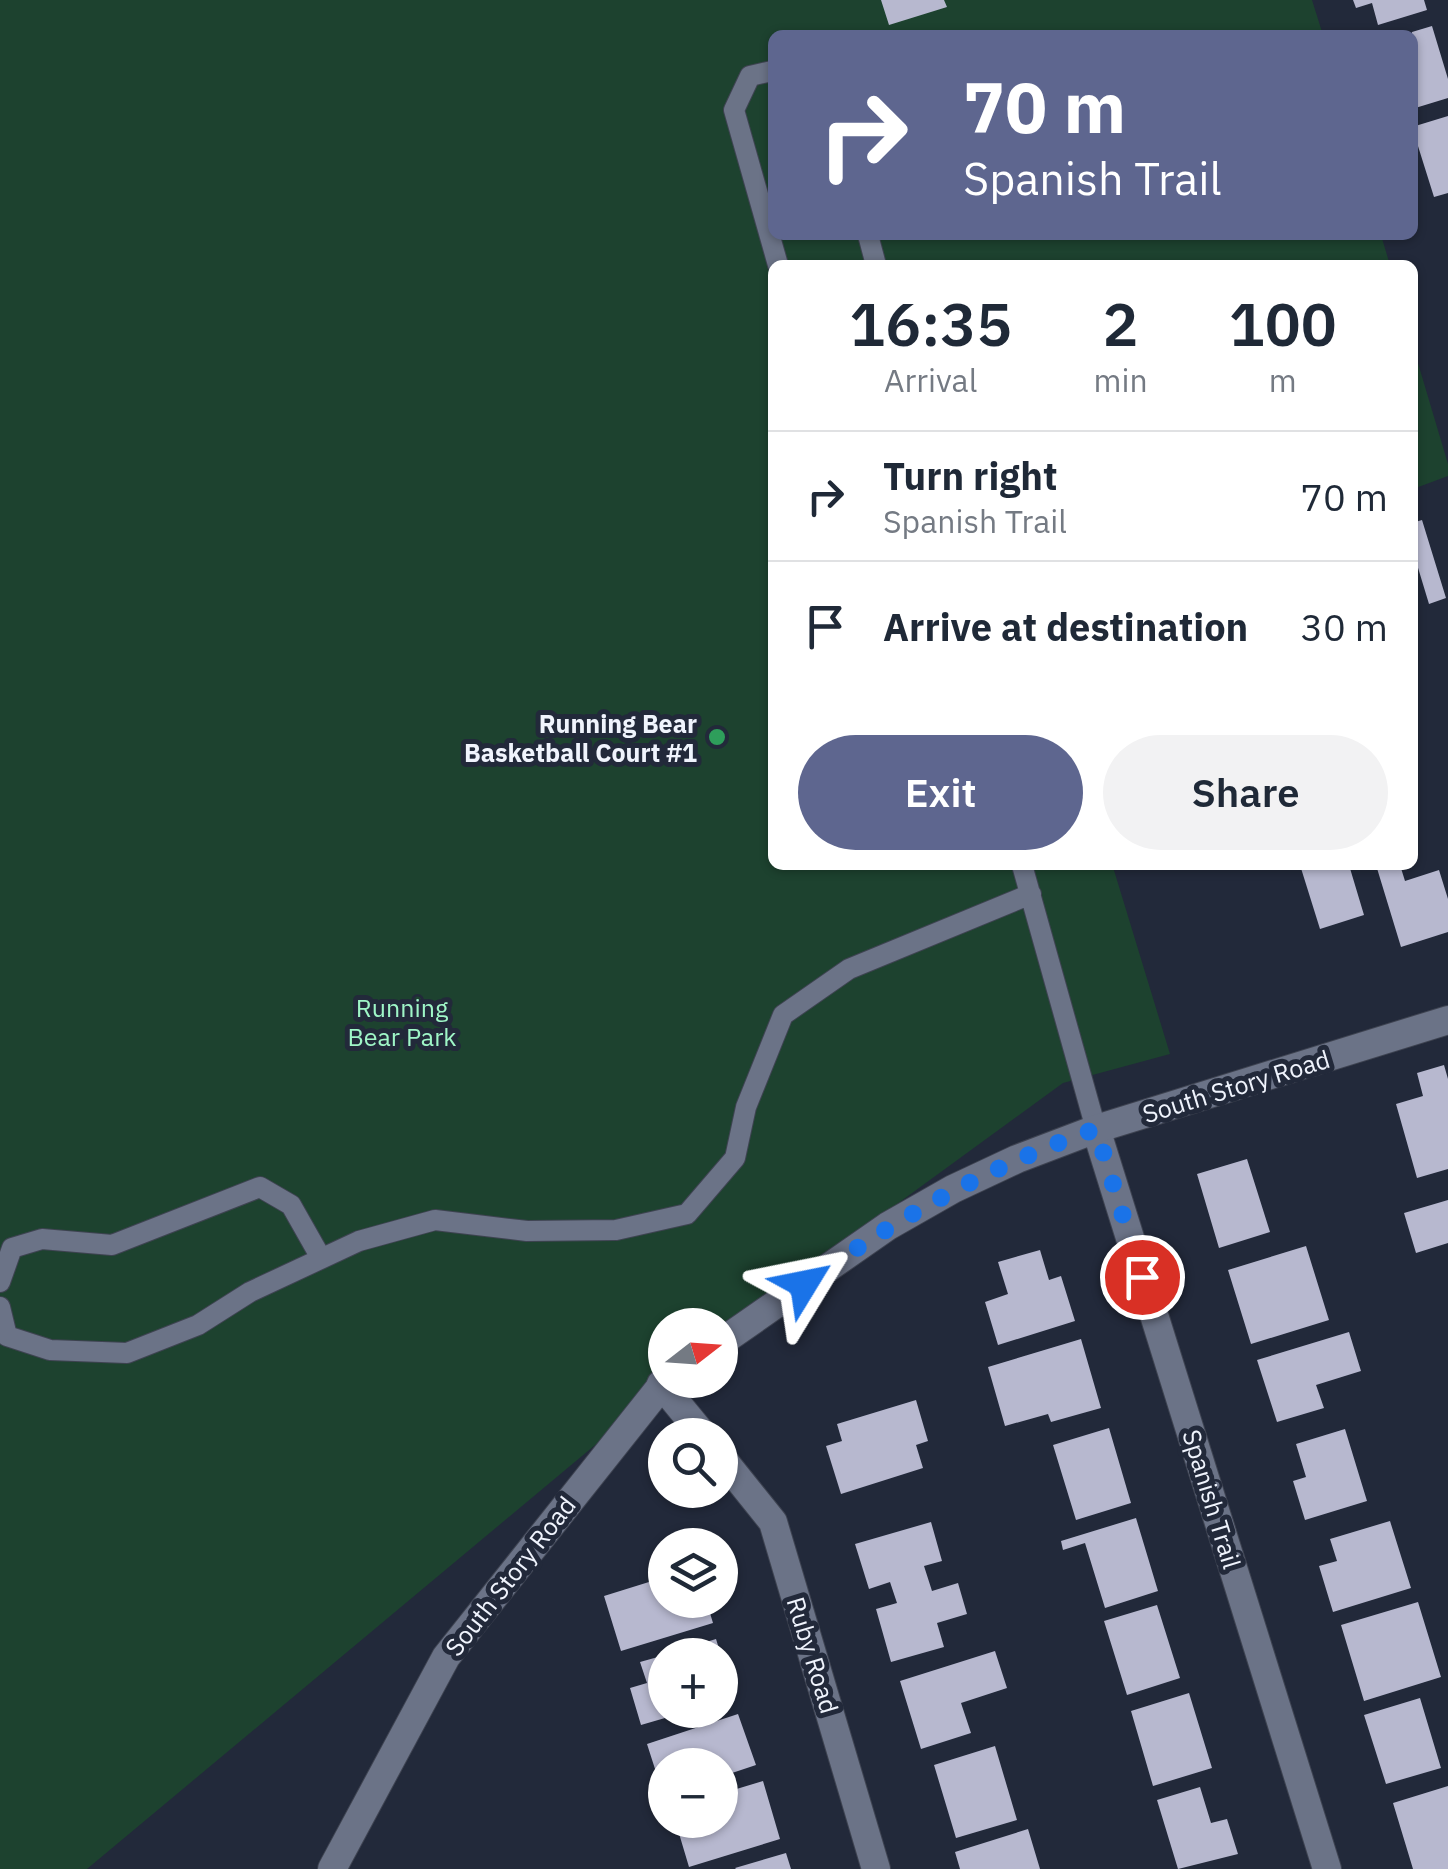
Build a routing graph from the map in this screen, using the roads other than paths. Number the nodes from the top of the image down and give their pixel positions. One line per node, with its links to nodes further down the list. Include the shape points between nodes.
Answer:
1 (768, 72): 2 (lane, via 750,76 734,110)
2 (768, 230)
3 (1024, 870): 4 (lane)
4 (1031, 894): 6 (lane); 7 (lane, via 849,969 783,1016 746,1107 735,1158 687,1214 616,1230 435,1220 359,1240)
5 (1448, 1020): 6 (main road, South Story Road)
6 (1096, 1129): 10 (main road, South Story Road, via 952,1188); 17 (main road, Spanish Trail)
7 (321, 1258): 8 (lane, via 292,1205 260,1188 112,1245 42,1239 12,1248); 9 (lane, via 198,1325 127,1353 50,1350 7,1336)
8 (0, 1282)
9 (0, 1307)
10 (738, 1330)
11 (651, 1398): 13 (main road, South Story Road, via 446,1657)
12 (738, 1478): 16 (main road, Ruby Road, via 774,1522)
13 (350, 1840): 14 (main road, South Story Road); 15 (main road, South Story Road)
14 (332, 1869)
15 (349, 1869)
16 (876, 1869)
17 (1327, 1869)

